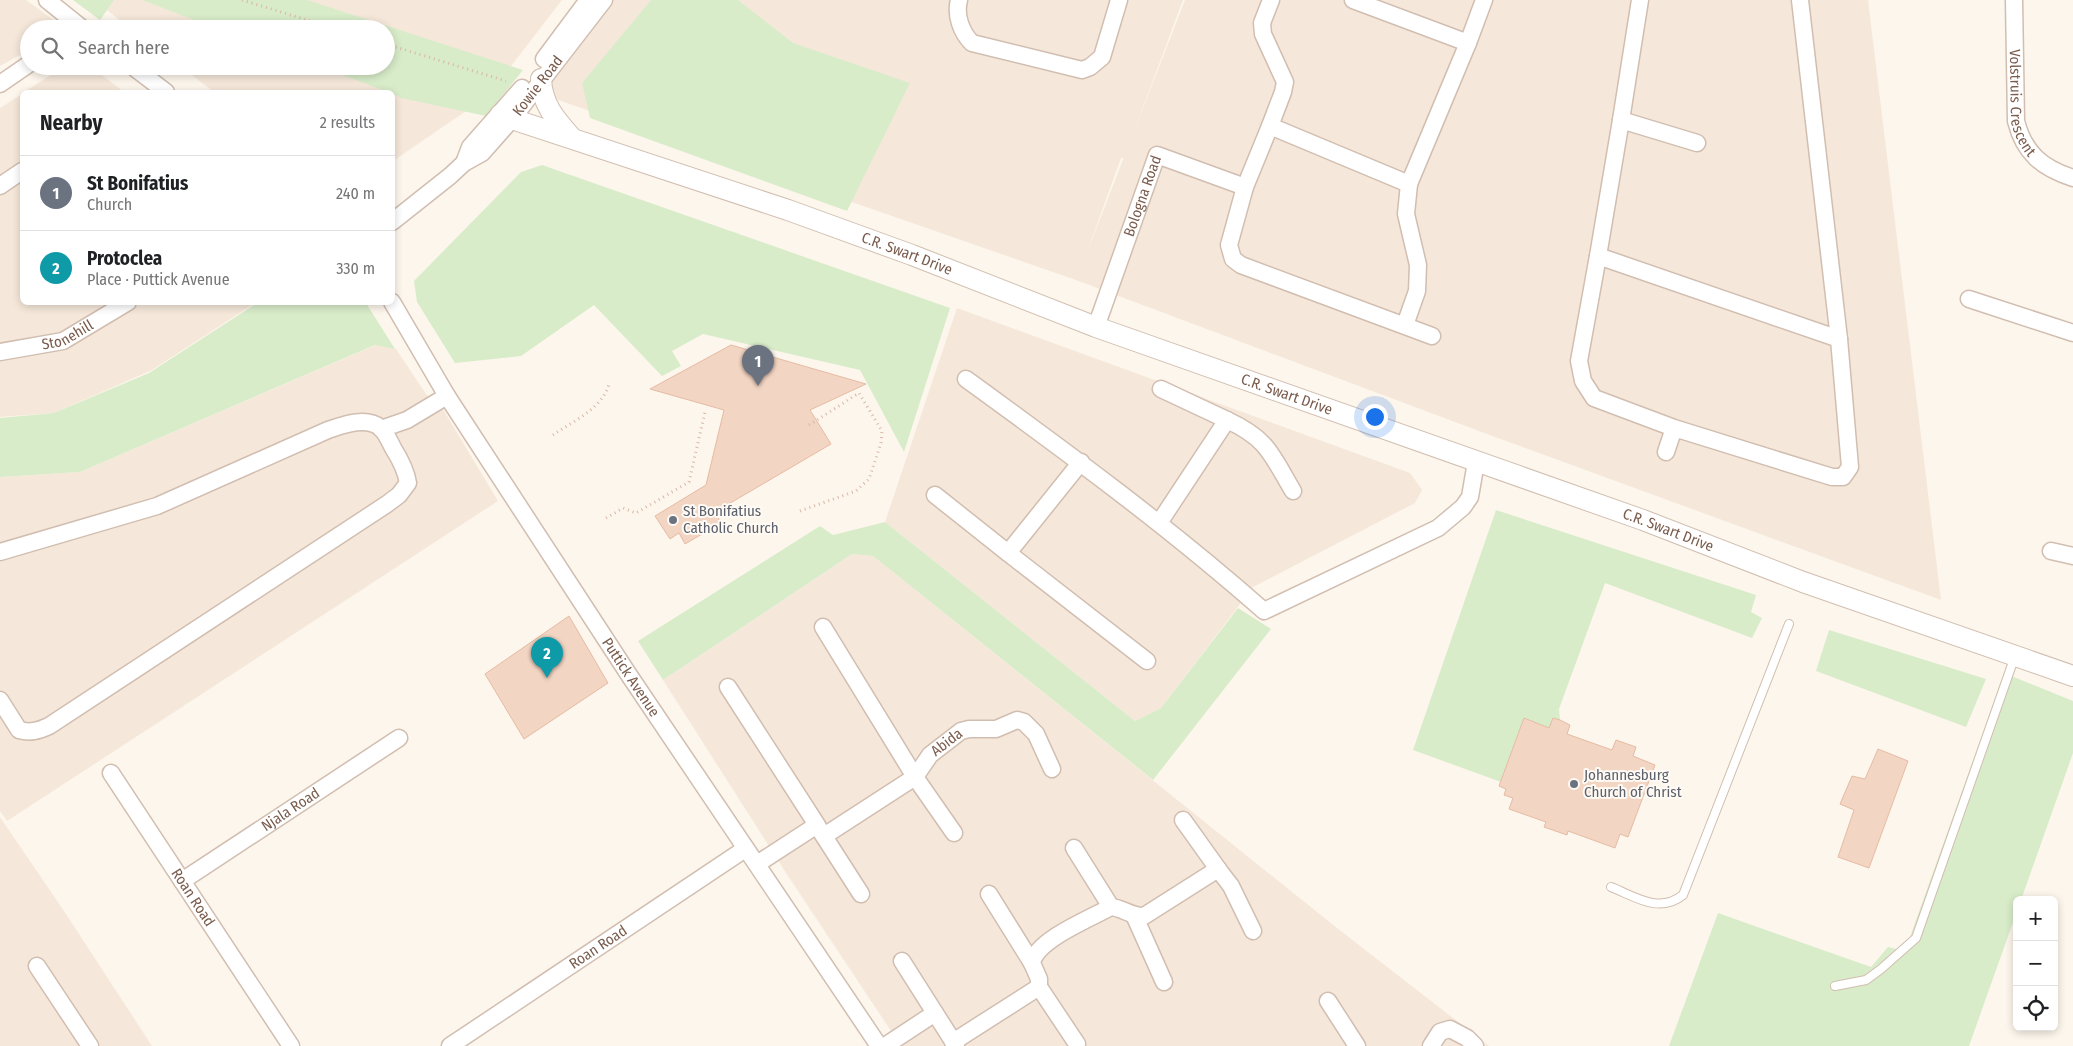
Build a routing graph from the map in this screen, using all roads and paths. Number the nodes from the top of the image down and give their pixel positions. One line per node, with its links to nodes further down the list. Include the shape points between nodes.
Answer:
1 (47, 0): 13 (street)
2 (242, 0): 14 (path)
3 (588, 0): 19 (street, Kowie Road)
4 (604, 0): 19 (street, Kowie Road)
5 (959, 0): 6 (street, via 960,24 972,43 1082,70 1102,57)
6 (1119, 0)
7 (1271, 0): 24 (street, via 1262,23 1263,34 1285,82)
8 (1353, 0): 15 (street)
9 (1484, 0): 15 (street)
10 (1640, 0): 23 (street)
11 (1800, 0): 41 (street)
12 (2014, 0): 28 (street, Volstruis Crescent, via 2016,121 2019,133 2043,166)
13 (72, 20)
14 (307, 20)
15 (1468, 43): 29 (street)
16 (395, 46): 19 (path)
17 (20, 70): 20 (street)
18 (144, 75): 21 (street)
19 (532, 83): 22 (street, Kowie Road); 25 (street, via 541,91 550,113)
20 (0, 84)
21 (163, 90)
22 (506, 117): 25 (street, C.R. Swart Drive); 32 (street, Kowie Road, via 482,153 464,163)
23 (1621, 120): 26 (street); 33 (street)
24 (1270, 126): 29 (street); 31 (street)
25 (572, 138): 38 (street, C.R. Swart Drive, via 788,210)
26 (1697, 143)
27 (20, 172): 30 (street)
28 (2073, 178)
29 (1409, 184): 37 (street, via 1406,214 1418,264 1418,291)
30 (0, 186)
31 (1245, 187): 37 (street, via 1229,245 1233,259); 38 (street, Bologna Road, via 1157,154)
32 (395, 220)
33 (1598, 256): 41 (street); 50 (street, via 1579,360 1583,381 1594,398)
34 (1970, 299): 39 (street)
35 (123, 305): 42 (street, Stonehill, via 63,341)
36 (394, 305): 46 (street, Puttick Avenue)
37 (1405, 325): 40 (street)
38 (1096, 327): 55 (street, C.R. Swart Drive)
39 (2073, 333)
40 (1432, 336)
41 (1839, 338): 50 (street, via 1850,467 1843,477 1832,477)
42 (0, 352)
43 (966, 378): 54 (street)
44 (610, 384): 52 (path, via 597,405)
45 (1161, 389): 48 (street)
46 (447, 396): 51 (street, via 407,420); 80 (street, Puttick Avenue)
47 (705, 412): 59 (path, via 689,482 636,514 624,508)
48 (1227, 420): 56 (street, via 1257,436); 60 (street)
49 (806, 427): 58 (path, via 859,393 882,431 869,479 856,492)
50 (1674, 428): 53 (street)
51 (381, 429): 62 (street, via 364,422 342,426 157,506); 71 (street, via 407,474 408,484 399,495 45,728 28,732 19,730)
52 (553, 435)
53 (1666, 452)
54 (1081, 462): 60 (street); 63 (street)
55 (1476, 462): 60 (street, via 1470,497 1438,528 1264,611); 67 (street, C.R. Swart Drive)
56 (1293, 491)
57 (935, 495): 63 (street)
58 (800, 510)
59 (606, 518)
60 (1159, 523)
61 (2051, 551): 64 (street)
62 (0, 552)
63 (1008, 553): 68 (street)
64 (2073, 556)
65 (1789, 624): 84 (lane, via 1683,895 1668,904 1659,905)
66 (823, 627): 75 (street)
67 (2015, 655): 69 (street, C.R. Swart Drive); 94 (lane, via 1916,938 1866,980)
68 (1147, 661)
69 (2073, 676)
70 (728, 686): 77 (street)
71 (0, 700)
72 (399, 738): 83 (street, Njala Road)
73 (1052, 769): 75 (street, Abida, via 1036,734 1017,720 996,729 961,732 930,755)
74 (111, 773): 83 (street, Roan Road)
75 (915, 777): 77 (street, Abida); 78 (street)
76 (1183, 820): 82 (street)
77 (820, 831): 81 (street, Abida); 85 (street)
78 (954, 833)
79 (1074, 848): 87 (street)
80 (745, 849): 81 (street, Puttick Avenue); 102 (street, Roan Road)
81 (757, 864): 103 (street, Puttick Avenue)
82 (1218, 869): 88 (street, via 1144,916); 89 (street, via 1231,886)
83 (182, 881): 101 (street, Roan Road)
84 (1611, 887)
85 (861, 894)
86 (989, 894): 91 (street)
87 (1111, 907): 88 (street); 91 (street, via 1047,942 1034,954)
88 (1134, 915): 93 (street)
89 (1254, 931)
90 (902, 961): 97 (street)
91 (1032, 963): 95 (street)
92 (37, 966): 100 (street)
93 (1164, 982)
94 (1835, 986)
95 (1039, 987): 98 (street); 99 (street)
96 (1328, 1001): 105 (street)
97 (935, 1013): 98 (street); 104 (street)
98 (955, 1044)
99 (1076, 1044)
100 (90, 1046)
101 (291, 1046)
102 (450, 1046)
103 (879, 1046)
104 (885, 1046)
105 (1357, 1046)
106 (1431, 1046): 107 (street, via 1440,1032 1450,1029)
107 (1475, 1046)

